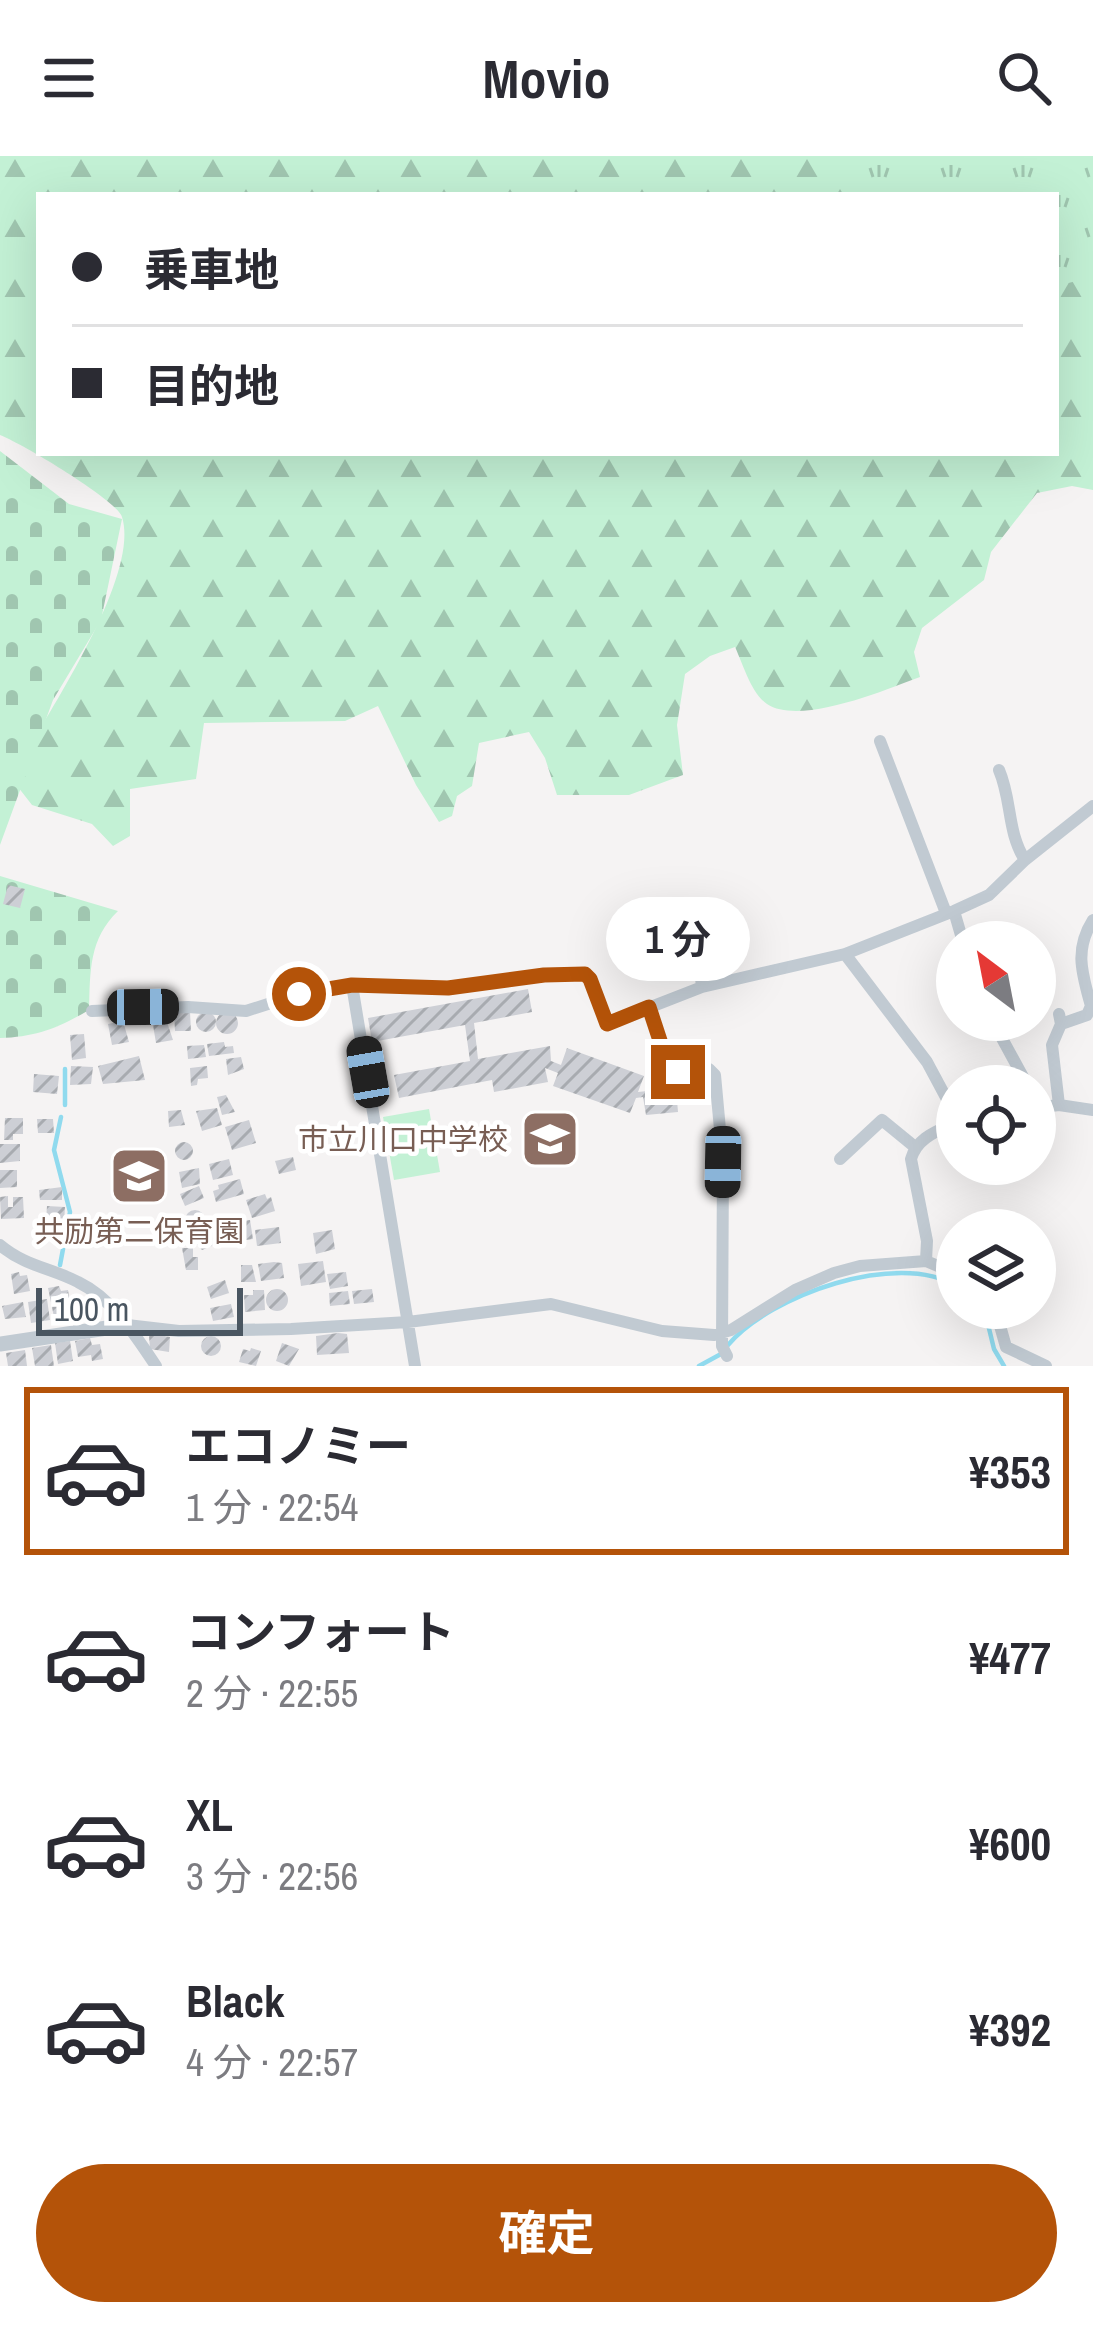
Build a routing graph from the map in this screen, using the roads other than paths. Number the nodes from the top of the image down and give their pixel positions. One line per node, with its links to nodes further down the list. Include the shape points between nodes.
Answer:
1 (880, 741): 5 (street)
2 (999, 770): 4 (street)
3 (1093, 806): 4 (street)
4 (1025, 860): 5 (street, via 988,895)
5 (950, 912): 8 (street); 9 (street)
6 (649, 916): 11 (street, via 693,904)
7 (1093, 920): 15 (street, via 1080,940 1091,1006 1087,1015 1060,1019 1052,1045)
8 (954, 921)
9 (844, 954): 11 (street); 14 (street)
10 (352, 985): 12 (street, via 448,988 585,974 607,1024); 13 (street, via 246,1011); 24 (street)
11 (702, 987): 12 (street)
12 (649, 1007): 28 (street, via 670,1071 716,1075)
13 (92, 1011)
14 (936, 1079)
15 (1059, 1105): 16 (street)
16 (1093, 1110)
17 (936, 1134): 18 (street)
18 (915, 1147): 19 (street, via 882,1120); 22 (street)
19 (840, 1159)
20 (0, 1245): 21 (street)
21 (8, 1259): 25 (street, via 78,1281)
22 (926, 1261): 23 (street); 28 (street, via 860,1266 812,1281)
23 (936, 1265)
24 (408, 1322): 25 (street); 28 (street, via 551,1304); 30 (street)
25 (127, 1325): 27 (street); 29 (street)
26 (1001, 1329): 31 (street, via 1006,1347)
27 (0, 1344)
28 (724, 1345)
29 (156, 1366)
30 (415, 1366)
31 (1046, 1366)

